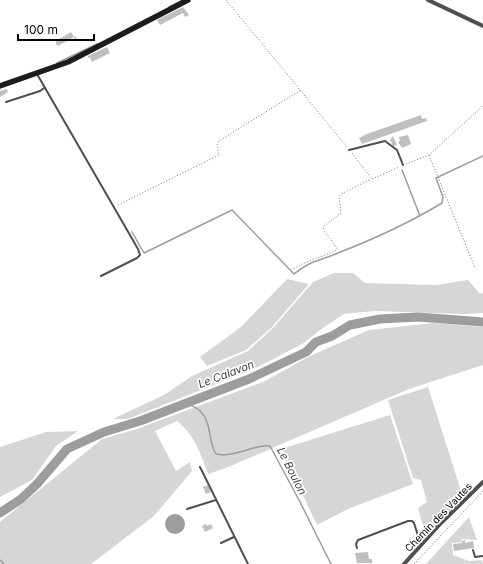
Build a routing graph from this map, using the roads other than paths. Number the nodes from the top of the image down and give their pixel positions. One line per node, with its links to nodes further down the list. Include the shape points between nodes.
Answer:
1 (188, 0): 4 (street, via 68,62)
2 (428, 0): 3 (street)
3 (483, 26)
4 (37, 74): 5 (street); 6 (lane)
5 (0, 86)
6 (44, 88): 7 (lane); 10 (lane, via 140,255)
7 (6, 102)
8 (350, 150): 9 (lane, via 385,142 397,150)
9 (403, 165)
10 (101, 276)
11 (200, 467): 13 (lane)
12 (483, 482): 17 (street, Chemin des Vautes)
13 (216, 500): 14 (lane); 15 (lane)
14 (186, 509)
15 (234, 537): 16 (lane); 21 (lane)
16 (221, 543)
17 (421, 545): 18 (lane, via 414,524 408,521 358,540); 22 (street, Chemin des Vautes)
18 (357, 548)
19 (473, 550): 20 (lane, via 475,557)
20 (483, 556)
21 (248, 564)
22 (404, 564)

